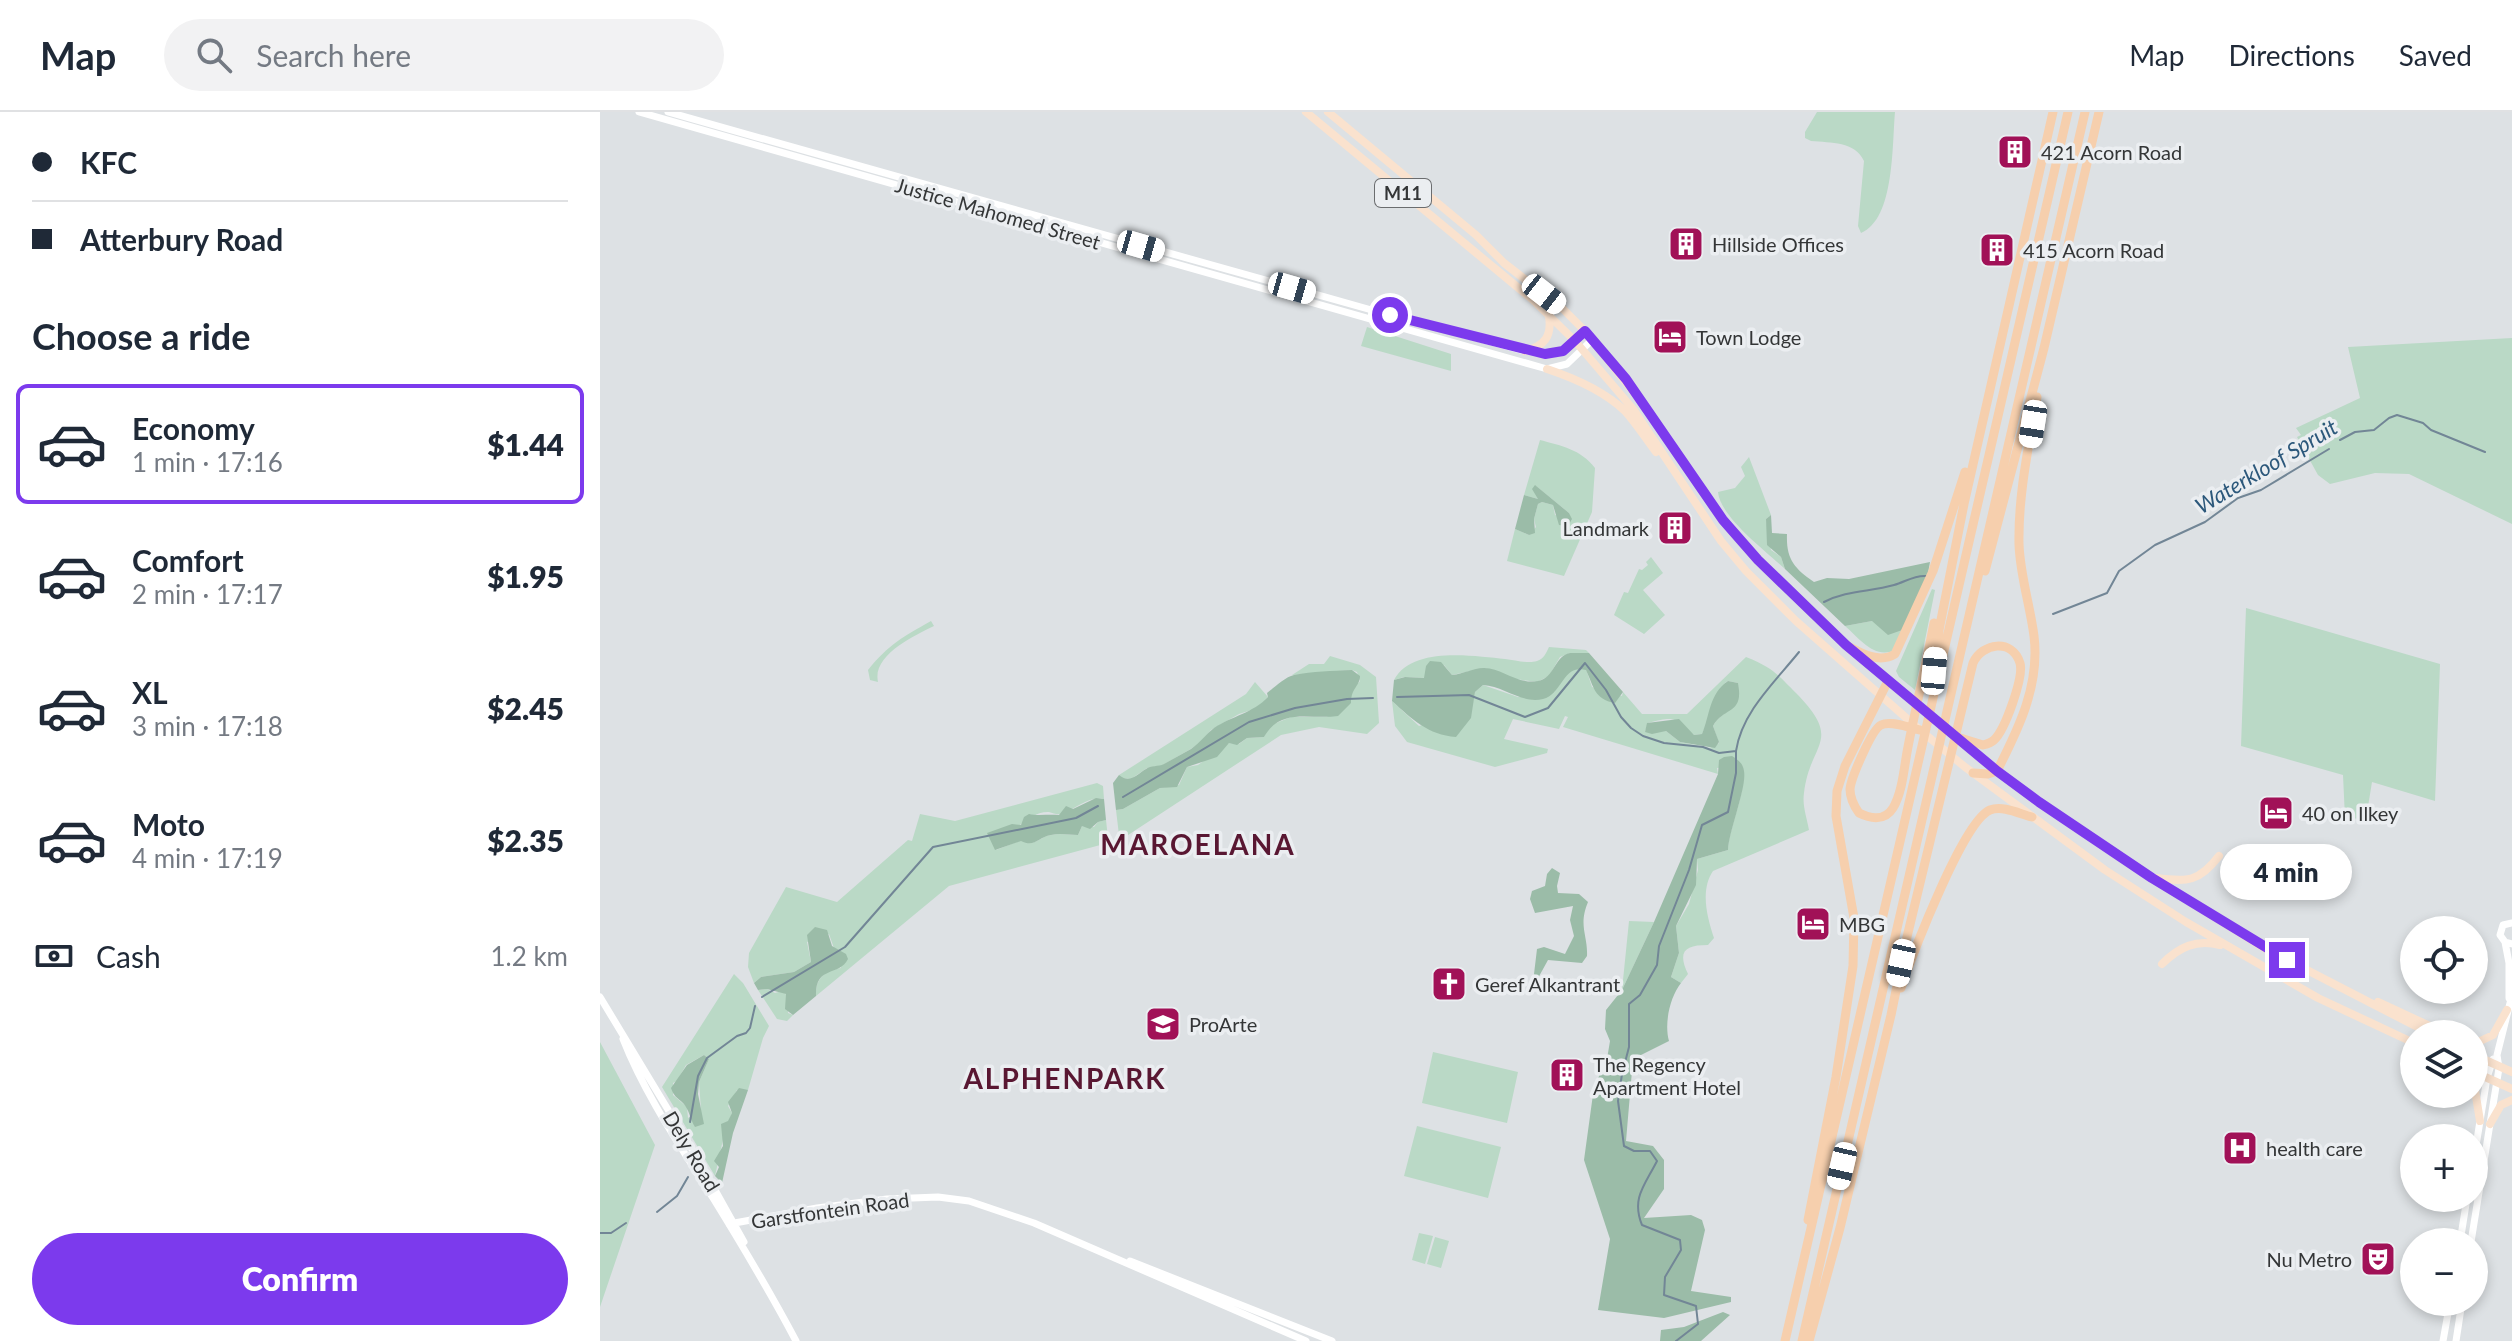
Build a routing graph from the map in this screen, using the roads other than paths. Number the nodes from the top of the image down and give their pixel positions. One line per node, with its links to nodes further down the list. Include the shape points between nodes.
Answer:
1 (639, 112): 16 (main road, Justice Mahomed Street)
2 (668, 112): 15 (main road, Justice Mahomed Street)
3 (1306, 112): 9 (main road, M11)
4 (1328, 112): 10 (main road, M11)
5 (2053, 112): 17 (highway)
6 (2068, 112): 24 (highway)
7 (2085, 112): 20 (highway)
8 (2099, 112): 13 (highway)
9 (1549, 316): 12 (main road, M11); 15 (main road, via 1548,338)
10 (1585, 331): 11 (main road, M11); 12 (main road)
11 (1593, 339): 14 (main road); 21 (main road, M11, via 1723,520)
12 (1575, 341): 14 (main road, M11); 15 (main road, Justice Mahomed Street, via 1553,354)
13 (2044, 348): 20 (highway); 29 (highway, via 2020,527 2035,675)
14 (1583, 349): 16 (main road, via 1567,364); 18 (main road, M11, via 1633,409)
15 (1525, 351)
16 (1547, 369): 18 (main road, via 1626,412)
17 (1983, 420): 19 (highway); 21 (highway, via 1933,571 1900,647 1885,659)
18 (1680, 480): 23 (main road, M11, via 1755,580)
19 (1961, 520): 24 (highway, via 1937,639); 25 (highway, via 1942,582 1897,796 1885,816 1863,815 1851,797 1852,782 1877,728 1887,724 1901,726)
20 (1963, 641): 74 (highway)
21 (1846, 645): 22 (main road, M11)
22 (1888, 681): 23 (highway); 26 (main road, M11)
23 (1879, 695): 25 (main road, M11); 66 (highway, via 1835,800 1853,899 1853,966)
24 (1933, 698): 66 (highway)
25 (1920, 730): 28 (main road, M11)
26 (1957, 737): 27 (highway)
27 (1975, 748): 29 (main road); 40 (highway, via 1996,738 2019,680 2019,661 2006,647 1987,647 1973,663)
28 (1969, 770): 29 (highway); 30 (main road, M11)
29 (1997, 771): 32 (main road)
30 (2032, 817): 35 (main road, M11); 40 (highway, via 1997,809 1977,820 1927,919)
31 (2219, 856): 32 (main road, via 2195,878)
32 (2152, 878): 38 (main road)
33 (2512, 923): 34 (main road, via 2501,928)
34 (2508, 943): 39 (main road)
35 (2225, 946): 36 (main road, via 2193,944); 43 (main road, M11)
36 (2162, 964)
37 (600, 997): 45 (main road, Dely Road)
38 (2358, 998): 41 (main road); 42 (main road)
39 (2509, 1002): 44 (main road); 47 (main road)
40 (1891, 1015): 75 (highway)
41 (2403, 1020)
42 (2417, 1020)
43 (2400, 1036)
44 (2488, 1037)
45 (623, 1039): 56 (main road, Dely Road); 60 (main road, Dely Road)
46 (2488, 1062): 47 (main road)
47 (2495, 1066): 48 (main road); 49 (main road); 51 (main road)
48 (2512, 1072)
49 (2488, 1076)
50 (2488, 1078): 51 (main road)
51 (2497, 1082): 52 (main road); 59 (main road)
52 (2512, 1089)
53 (2512, 1100): 59 (main road, via 2501,1105)
54 (2478, 1108): 57 (main road)
55 (2482, 1108): 57 (main road)
56 (670, 1114): 60 (main road); 61 (main road, Dely Road)
57 (2480, 1121): 58 (main road)
58 (2480, 1124)
59 (2490, 1124): 65 (main road)
60 (674, 1135): 61 (main road); 63 (main road, Dely Road)
61 (696, 1156): 63 (main road, Dely Road)
62 (2465, 1212): 64 (main road)
63 (733, 1224): 67 (main road, Garstfontein Road, via 855,1203 938,1197 989,1206); 70 (main road, Dely Road)
64 (2463, 1226): 65 (main road)
65 (2473, 1228)
66 (1806, 1251): 73 (highway)
67 (1105, 1253): 71 (main road, Garstfontein Road); 72 (main road, Garstfontein Road)
68 (2447, 1316): 76 (main road)
69 (2460, 1316): 77 (main road)
70 (796, 1341)
71 (1306, 1341)
72 (1332, 1341)
73 (1785, 1341)
74 (1802, 1341)
75 (1809, 1341)
76 (2443, 1341)
77 (2456, 1341)

